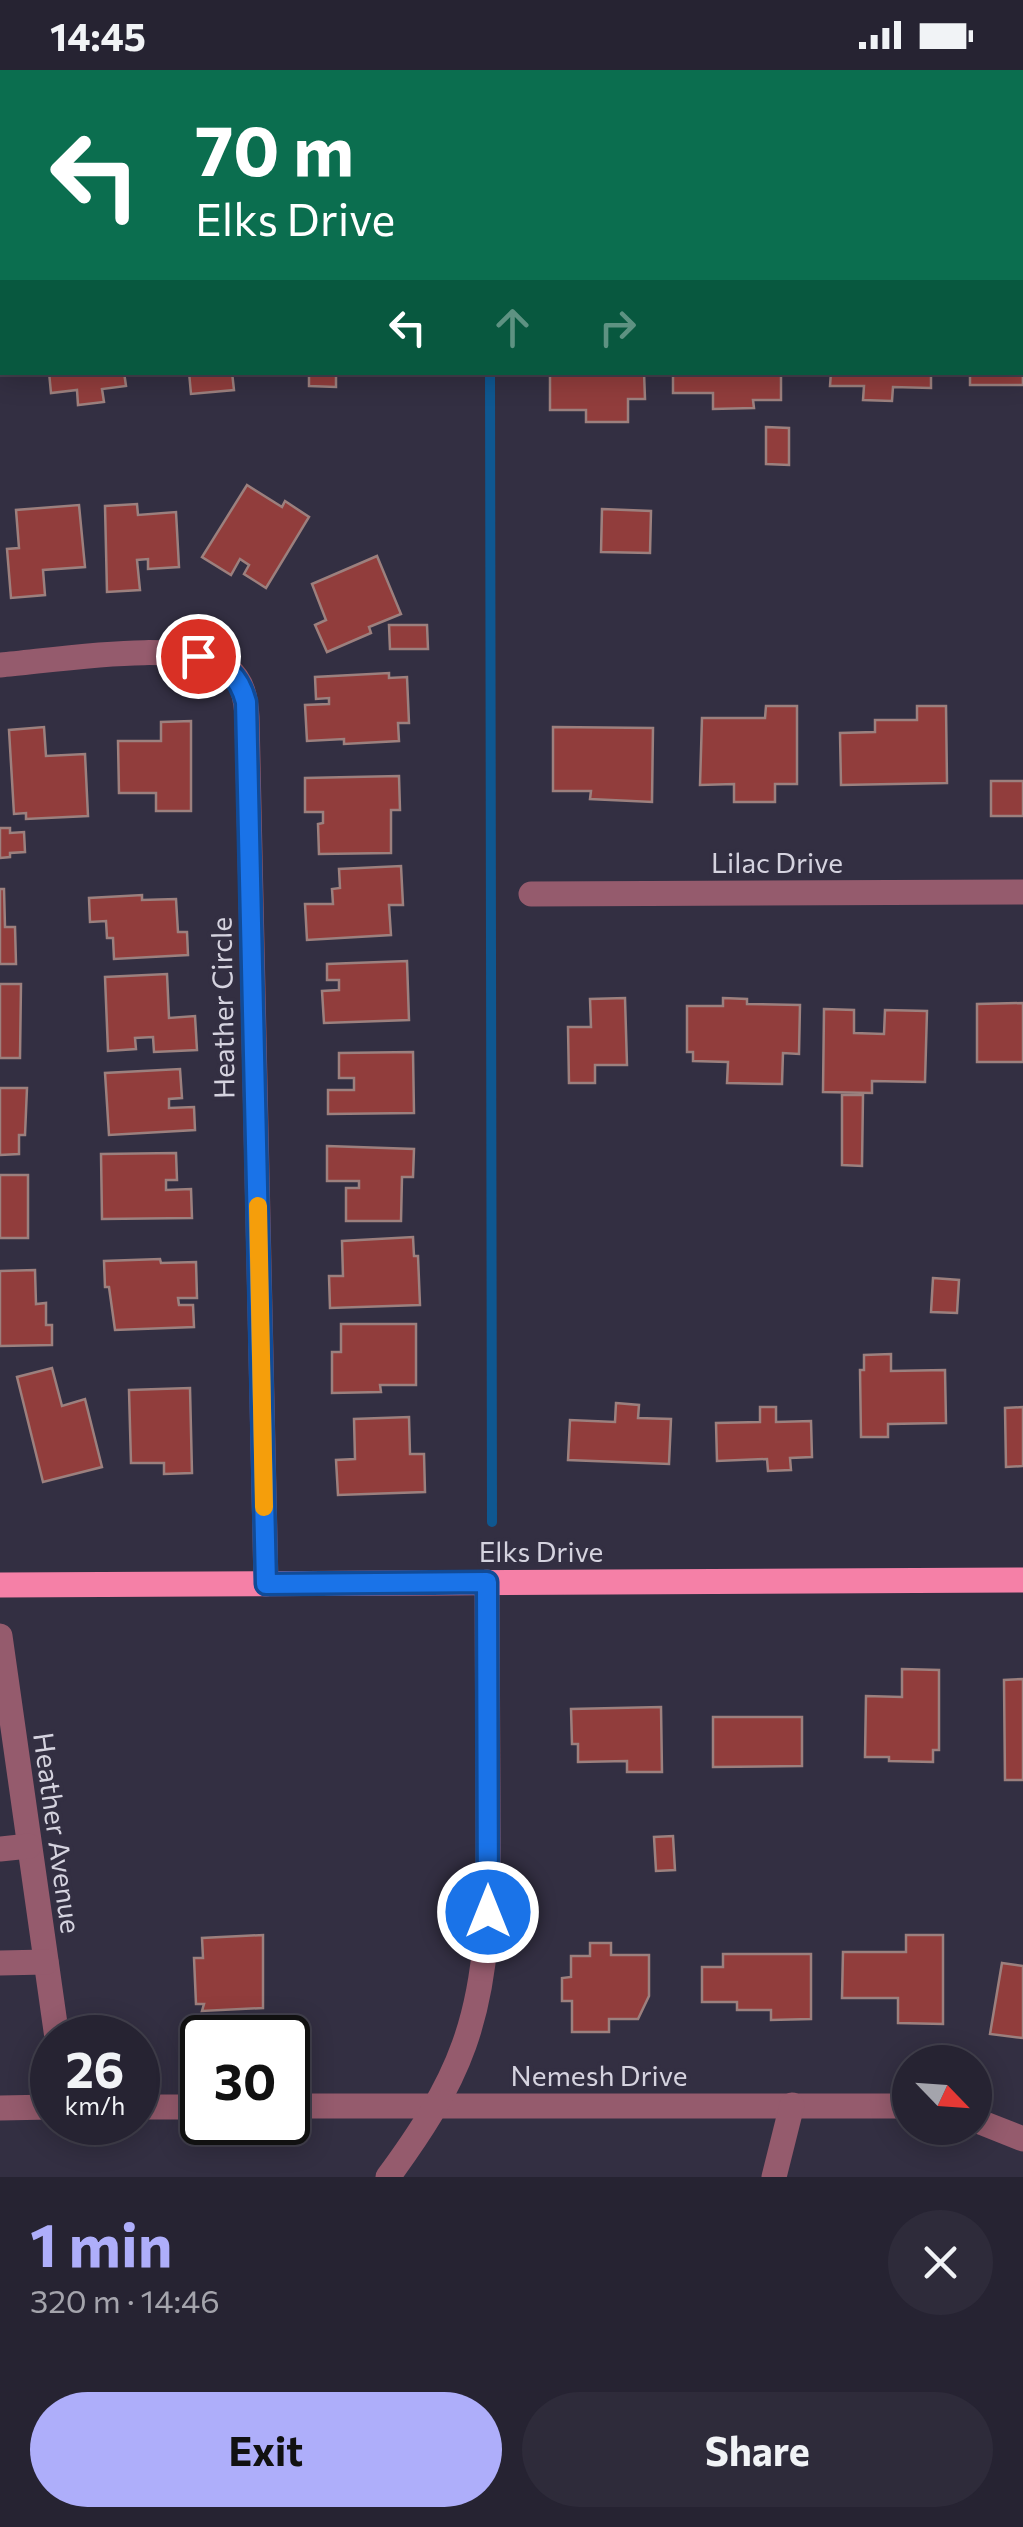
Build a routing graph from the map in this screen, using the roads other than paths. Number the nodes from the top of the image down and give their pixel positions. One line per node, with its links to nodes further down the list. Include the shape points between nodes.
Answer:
1 (0, 665): 6 (street, Heather Circle, via 185,653 225,666 242,688)
2 (1023, 892): 3 (street, Lilac Drive)
3 (531, 894)
4 (1023, 1580): 5 (main road, Elks Drive)
5 (487, 1582): 6 (main road, Elks Drive); 16 (street, via 486,1944 464,2046)
6 (266, 1584): 7 (main road, Elks Drive)
7 (0, 1585)
8 (0, 1636): 9 (street, Heather Avenue)
9 (29, 1846): 10 (street); 11 (street, Heather Avenue)
10 (0, 1848)
11 (46, 1962): 12 (street); 13 (street, Heather Avenue)
12 (0, 1963)
13 (53, 2015)
14 (792, 2105): 16 (street, Nemesh Drive); 17 (street, Nemesh Drive); 23 (street)
15 (310, 2106): 16 (street, Nemesh Drive)
16 (435, 2106): 22 (street)
17 (892, 2106)
18 (0, 2108): 19 (street)
19 (30, 2108)
20 (992, 2127): 21 (street)
21 (1023, 2139)
22 (388, 2177)
23 (774, 2177)

